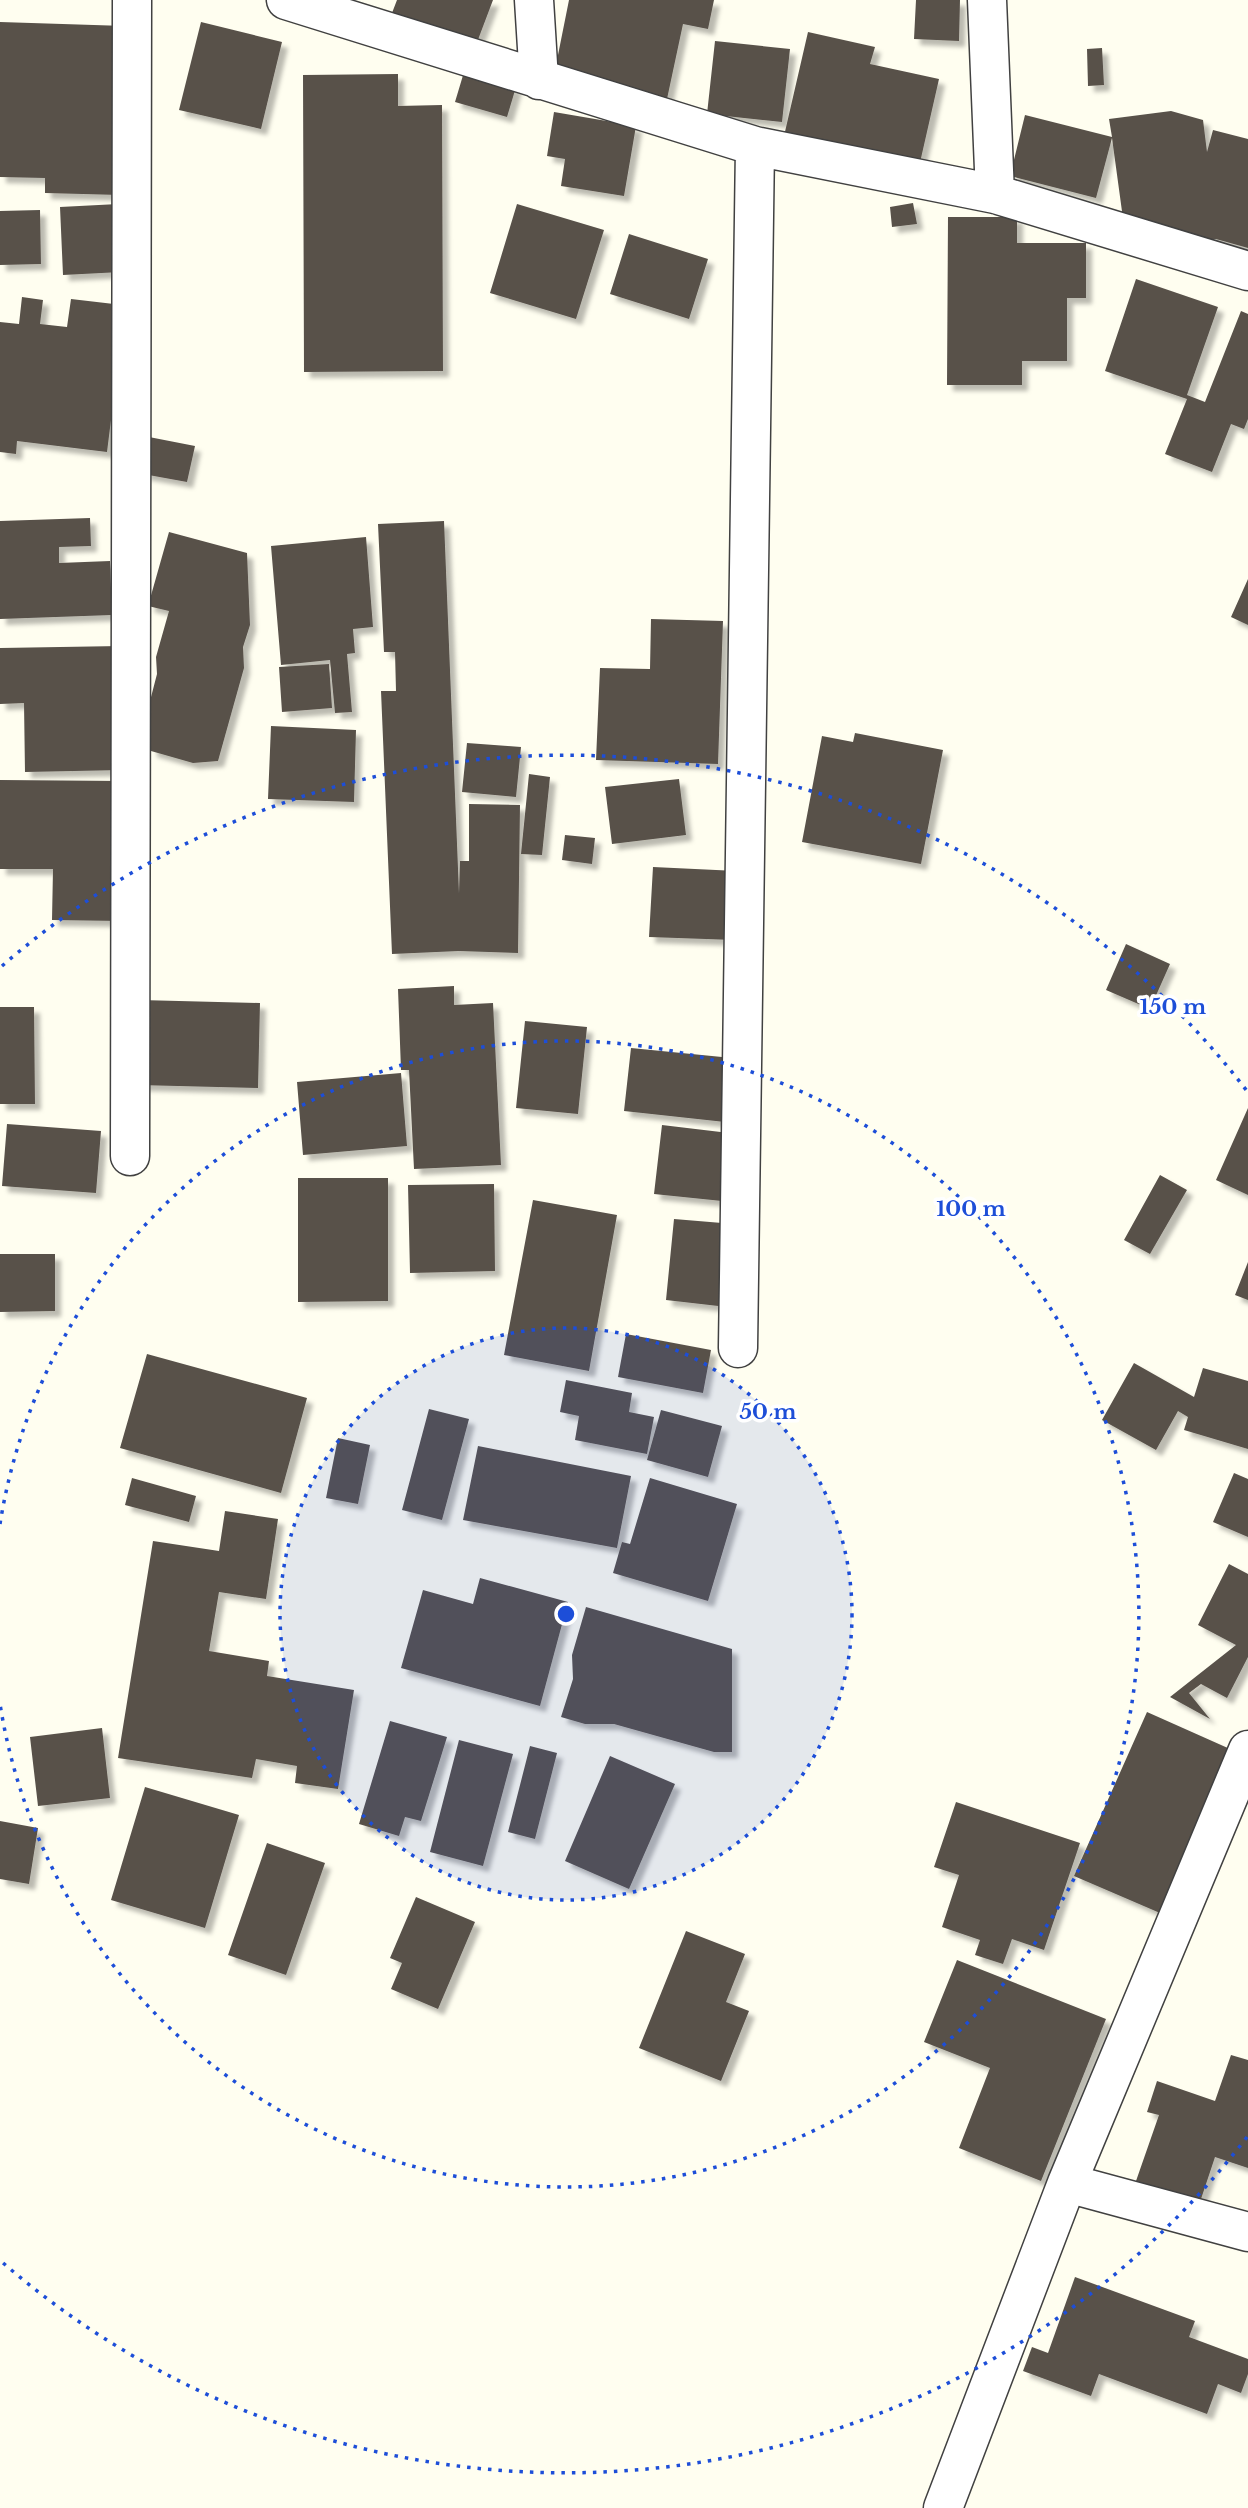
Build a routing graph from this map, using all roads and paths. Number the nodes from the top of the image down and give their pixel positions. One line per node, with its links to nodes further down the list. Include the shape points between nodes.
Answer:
1 (132, 0): 9 (street)
2 (286, 0): 5 (street)
3 (534, 0): 5 (street)
4 (987, 0): 7 (street)
5 (539, 80): 6 (street)
6 (755, 146): 7 (street); 10 (street)
7 (996, 194): 8 (street)
8 (1248, 271)
9 (130, 1156)
10 (737, 1349)
11 (1248, 1750): 12 (street)
12 (1067, 2183): 13 (street); 14 (street)
13 (1248, 2232)
14 (943, 2508)

